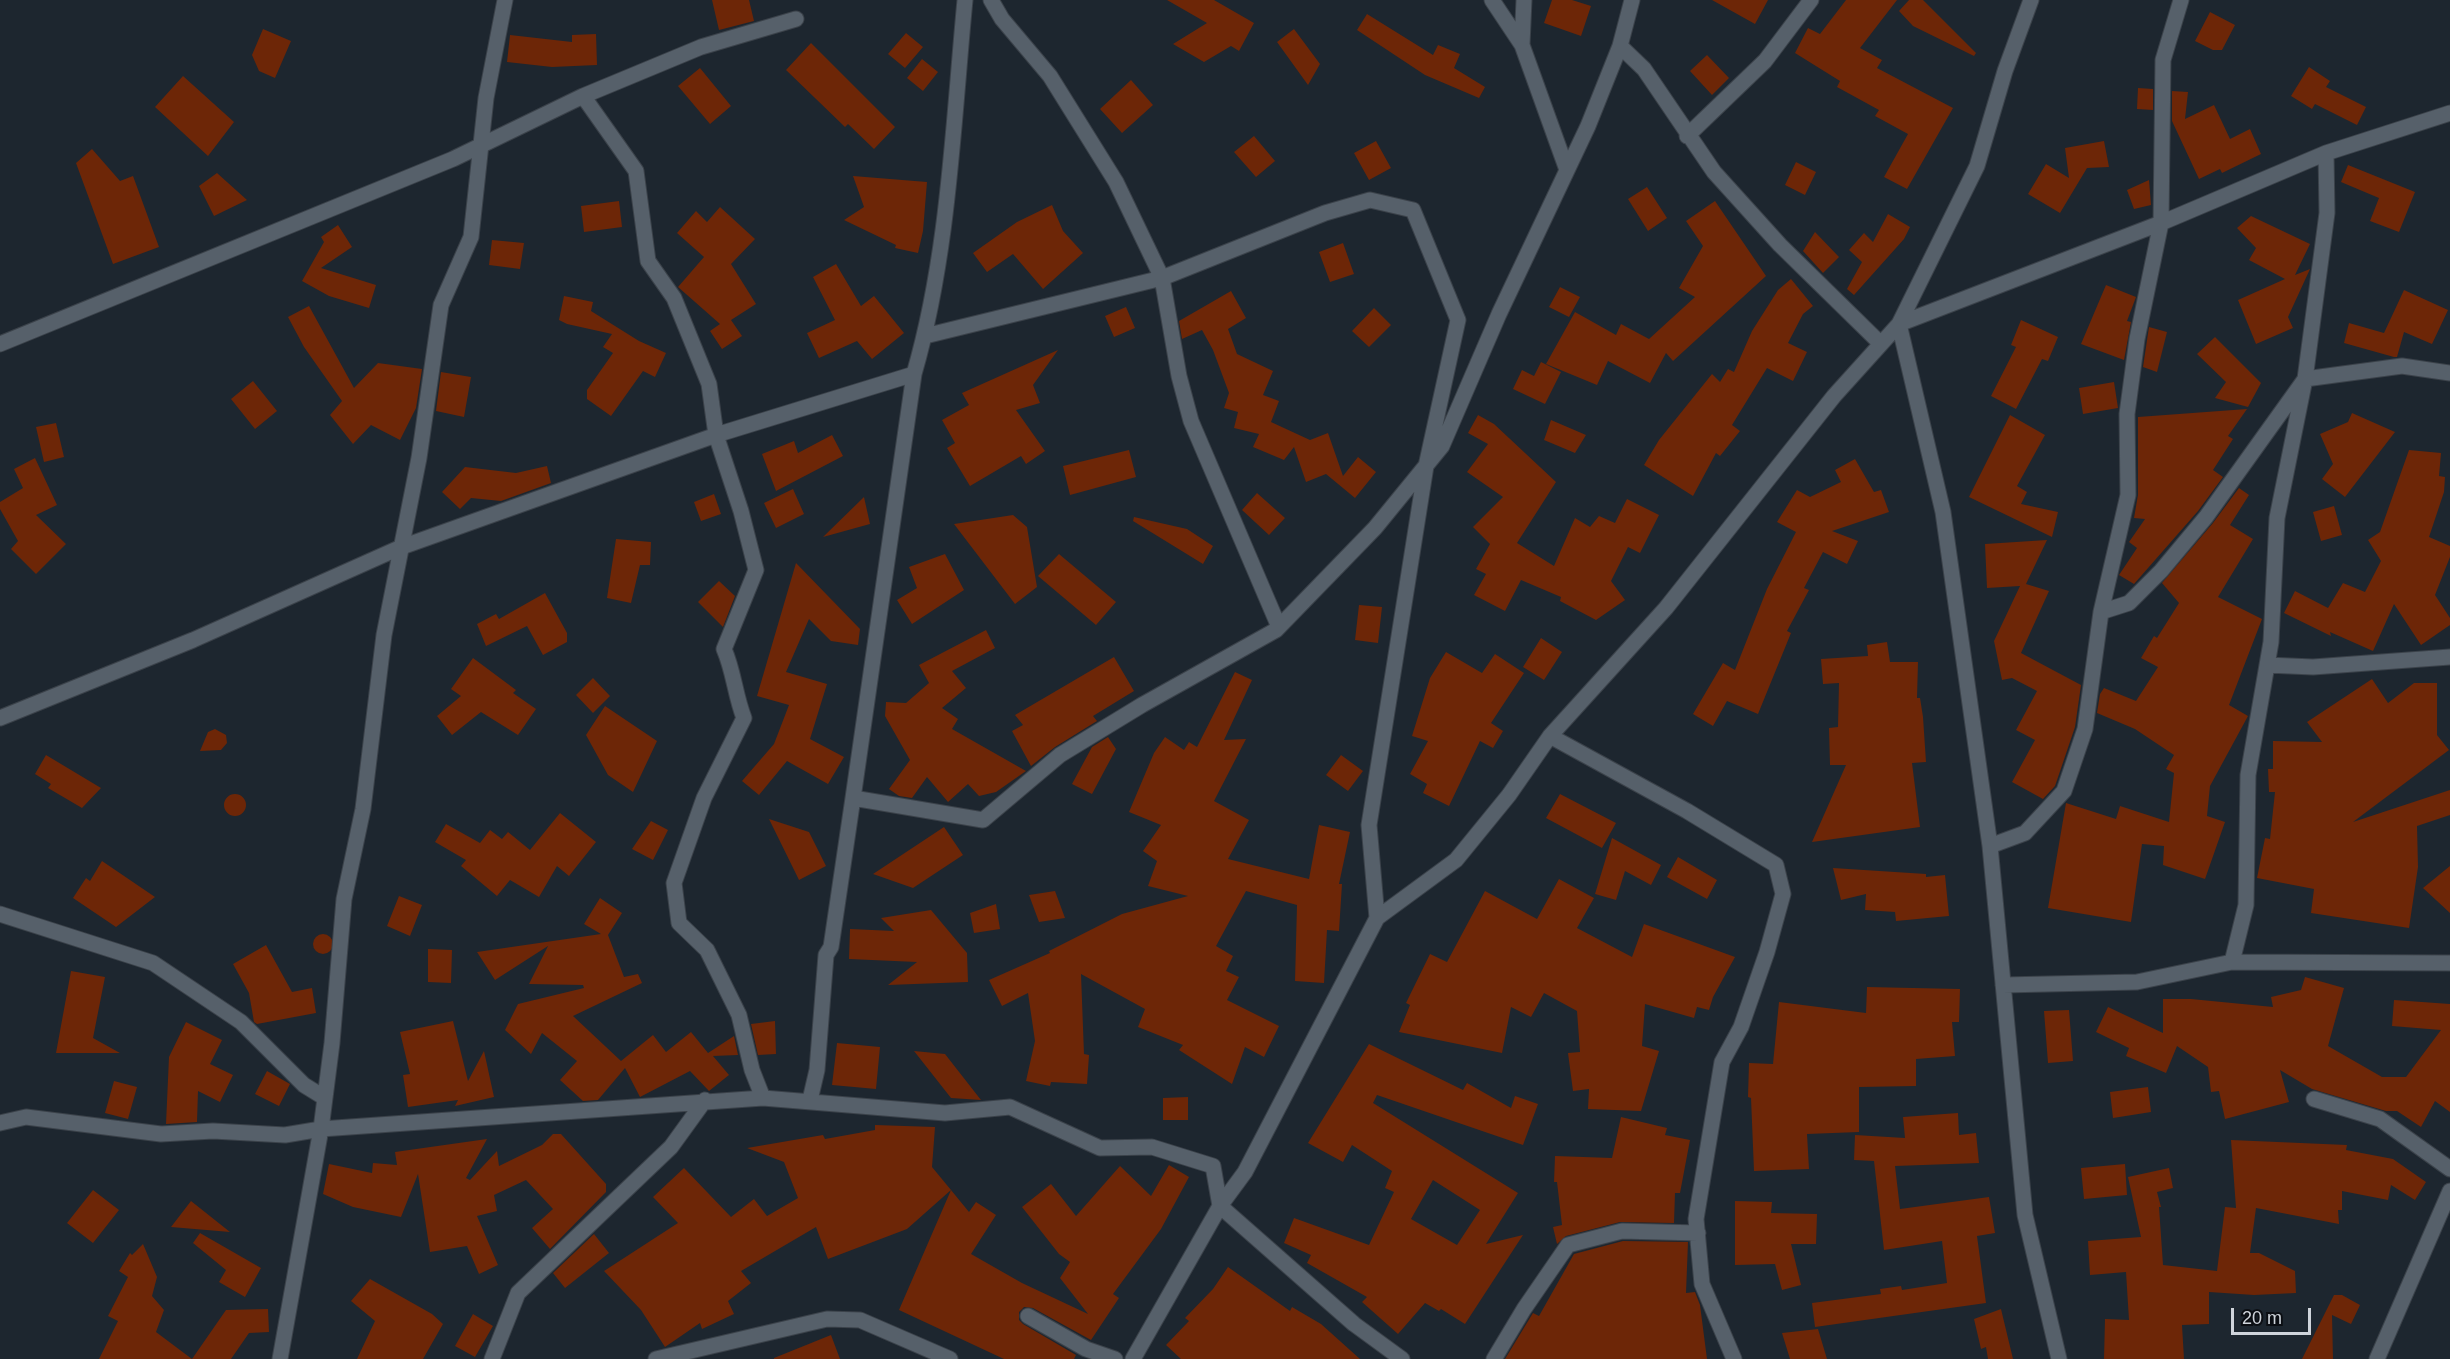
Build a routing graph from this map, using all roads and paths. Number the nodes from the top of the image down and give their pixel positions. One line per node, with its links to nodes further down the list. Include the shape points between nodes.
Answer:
1 (506, 0): 16 (street)
2 (965, 0): 22 (street, via 940,253)
3 (991, 0): 20 (street, via 1050,76 1110,172)
4 (1492, 0): 11 (street)
5 (1524, 0): 11 (street)
6 (1632, 0): 12 (street)
7 (1811, 0): 15 (street, via 1765,61)
8 (2031, 0): 21 (street, via 1977,166)
9 (2181, 0): 19 (street, via 2163,60)
10 (796, 19): 13 (street, via 701,48)
11 (1522, 45): 18 (street)
12 (1620, 46): 15 (street, via 1644,69); 18 (street)
13 (583, 96): 16 (street); 28 (street, via 636,171 648,261 674,298 709,384)
14 (2450, 113): 17 (street)
15 (1687, 136): 24 (street, via 1780,245)
16 (481, 143): 23 (street, via 453,159); 30 (street, via 471,237 441,305 419,458)
17 (2326, 153): 19 (street); 27 (street, via 2327,213)
18 (1567, 170): 29 (street, via 1442,446)
19 (2161, 223): 21 (street); 31 (street, via 2137,339 2127,414 2128,495)
20 (1162, 278): 22 (street); 29 (street, via 1325,213 1370,200 1413,210 1458,320); 32 (street, via 1191,421)
21 (1899, 324): 24 (street); 38 (street, via 1944,512)
22 (925, 336): 25 (street)
23 (0, 344)
24 (1881, 344): 36 (street, via 1834,396 1666,608)
25 (914, 374): 28 (street); 37 (street)
26 (2450, 374): 27 (street, via 2402,366)
27 (2305, 379): 31 (street, via 2206,517 2161,571 2129,603); 34 (street, via 2277,519)
28 (716, 435): 30 (street); 45 (street, via 756,570 724,649 744,718 704,798 674,883 678,923 707,950 740,1015 752,1070)
29 (1426, 466): 32 (street, via 1375,528); 40 (street, via 1369,825)
30 (399, 548): 35 (street, via 193,640); 44 (street, via 363,809 344,899)
31 (2101, 612): 38 (street, via 2085,729 2064,791 2025,832)
32 (1279, 627): 37 (street, via 1060,755 983,820)
33 (2450, 657): 34 (street, via 2313,666)
34 (2267, 665): 41 (street, via 2248,776 2246,905)
35 (0, 718)
36 (1550, 736): 40 (street, via 1456,860); 54 (street, via 1687,811 1776,866 1783,894 1741,1027 1722,1062 1696,1219)
37 (853, 798): 48 (street, via 831,947 826,955 817,1070)
38 (1990, 846): 43 (street)
39 (0, 915): 44 (street, via 153,963 241,1022 304,1085)
40 (1377, 918): 53 (street, via 1245,1172)
41 (2232, 962): 42 (street); 43 (street, via 2137,982)
42 (2450, 963)
43 (2003, 985): 65 (street, via 2025,1215)
44 (325, 1098): 50 (street)
45 (763, 1098): 47 (street); 48 (street)
46 (2314, 1099): 51 (street, via 2380,1119)
47 (705, 1100): 50 (street); 57 (street, via 671,1148 518,1293)
48 (810, 1100): 53 (street, via 945,1113 1010,1107 1100,1148 1152,1147 1213,1166)
49 (0, 1123): 50 (street, via 26,1117 161,1134 213,1131 285,1135)
50 (321, 1129): 56 (street)
51 (2450, 1169)
52 (2450, 1191): 66 (street)
53 (1220, 1206): 61 (street); 62 (street, via 1354,1324)
54 (1698, 1233): 63 (street, via 1622,1232 1568,1245); 64 (street, via 1702,1284)
55 (1028, 1316): 60 (street, via 1086,1349)
56 (280, 1359)
57 (492, 1359)
58 (656, 1359): 59 (street, via 827,1319 860,1320)
59 (950, 1359)
60 (1115, 1359)
61 (1134, 1359)
62 (1402, 1359)
63 (1494, 1359)
64 (1734, 1359)
65 (2059, 1359)
66 (2377, 1359)

